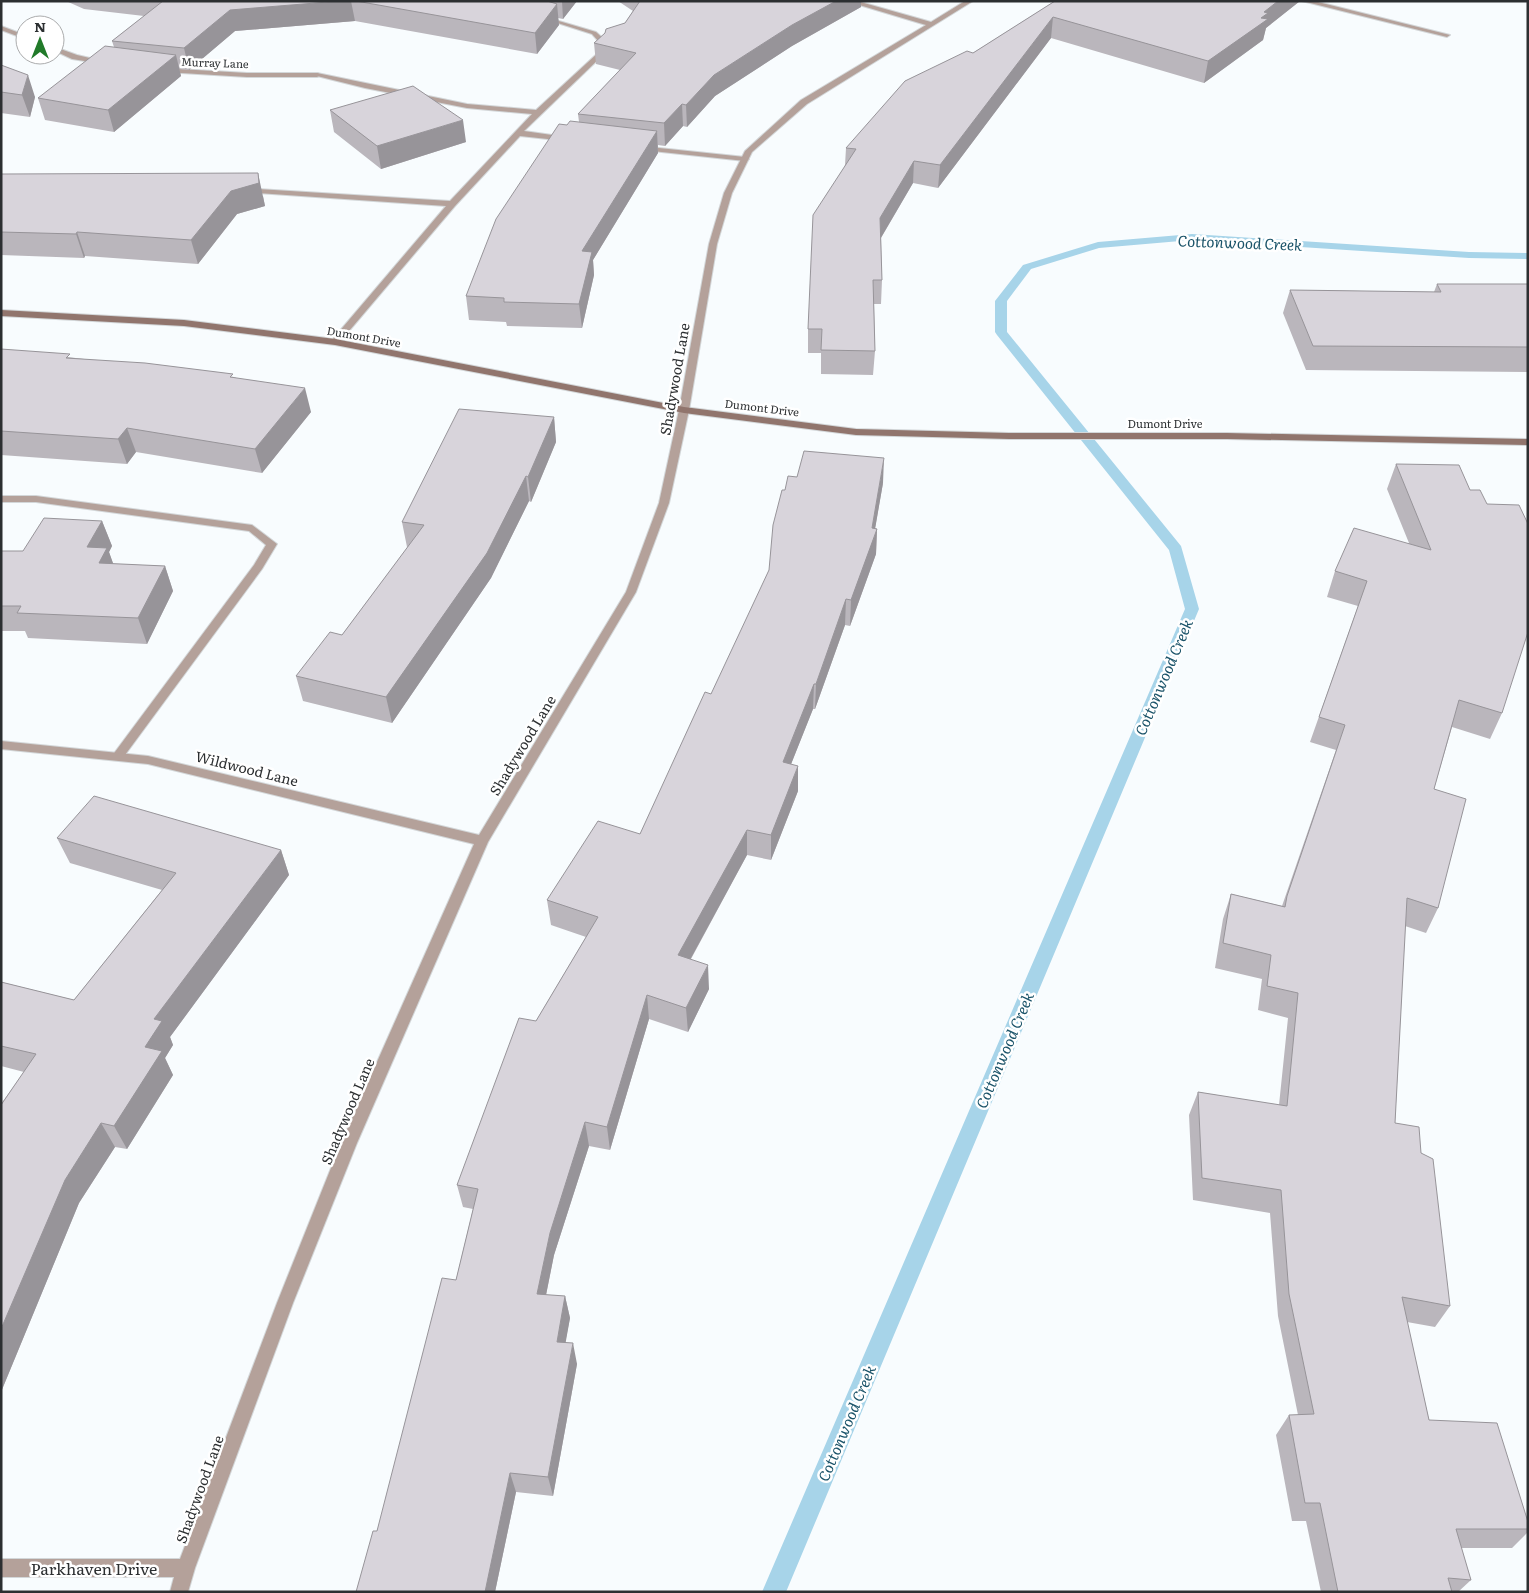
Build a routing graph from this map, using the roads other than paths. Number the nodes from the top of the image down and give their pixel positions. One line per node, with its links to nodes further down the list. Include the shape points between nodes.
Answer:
1 (849, 1): 5 (street)
2 (970, 1): 5 (street, Shadywood Lane)
3 (1305, 1): 8 (street)
4 (539, 16): 12 (street, via 594,33 604,42 603,52)
5 (931, 24): 16 (street, Shadywood Lane, via 804,102)
6 (1, 28): 7 (street)
7 (15, 33)
8 (1447, 35)
9 (65, 53): 10 (street)
10 (110, 64)
11 (152, 69): 12 (street, Murray Lane, via 247,75 317,75 466,106)
12 (538, 112): 13 (street)
13 (518, 133): 14 (street); 18 (street)
14 (576, 140)
15 (634, 147): 16 (street)
16 (745, 159): 21 (street, Shadywood Lane, via 728,194 713,244)
17 (236, 190): 18 (street)
18 (452, 204): 20 (street)
19 (1, 313): 20 (street, Dumont Drive, via 184,323)
20 (336, 342): 21 (street, Dumont Drive)
21 (684, 410): 22 (street, Dumont Drive, via 856,432); 26 (street, Shadywood Lane, via 664,503 631,592)
22 (1528, 442)
23 (1, 499): 25 (street, via 36,499 252,528 272,544)
24 (1, 745): 25 (street, Wildwood Lane)
25 (118, 756): 26 (street, Wildwood Lane, via 148,760)
26 (482, 841): 28 (street, Shadywood Lane, via 349,1143)
27 (1, 1568): 28 (street, Parkhaven Drive)
28 (186, 1568): 29 (street, Shadywood Lane)
29 (179, 1592)

